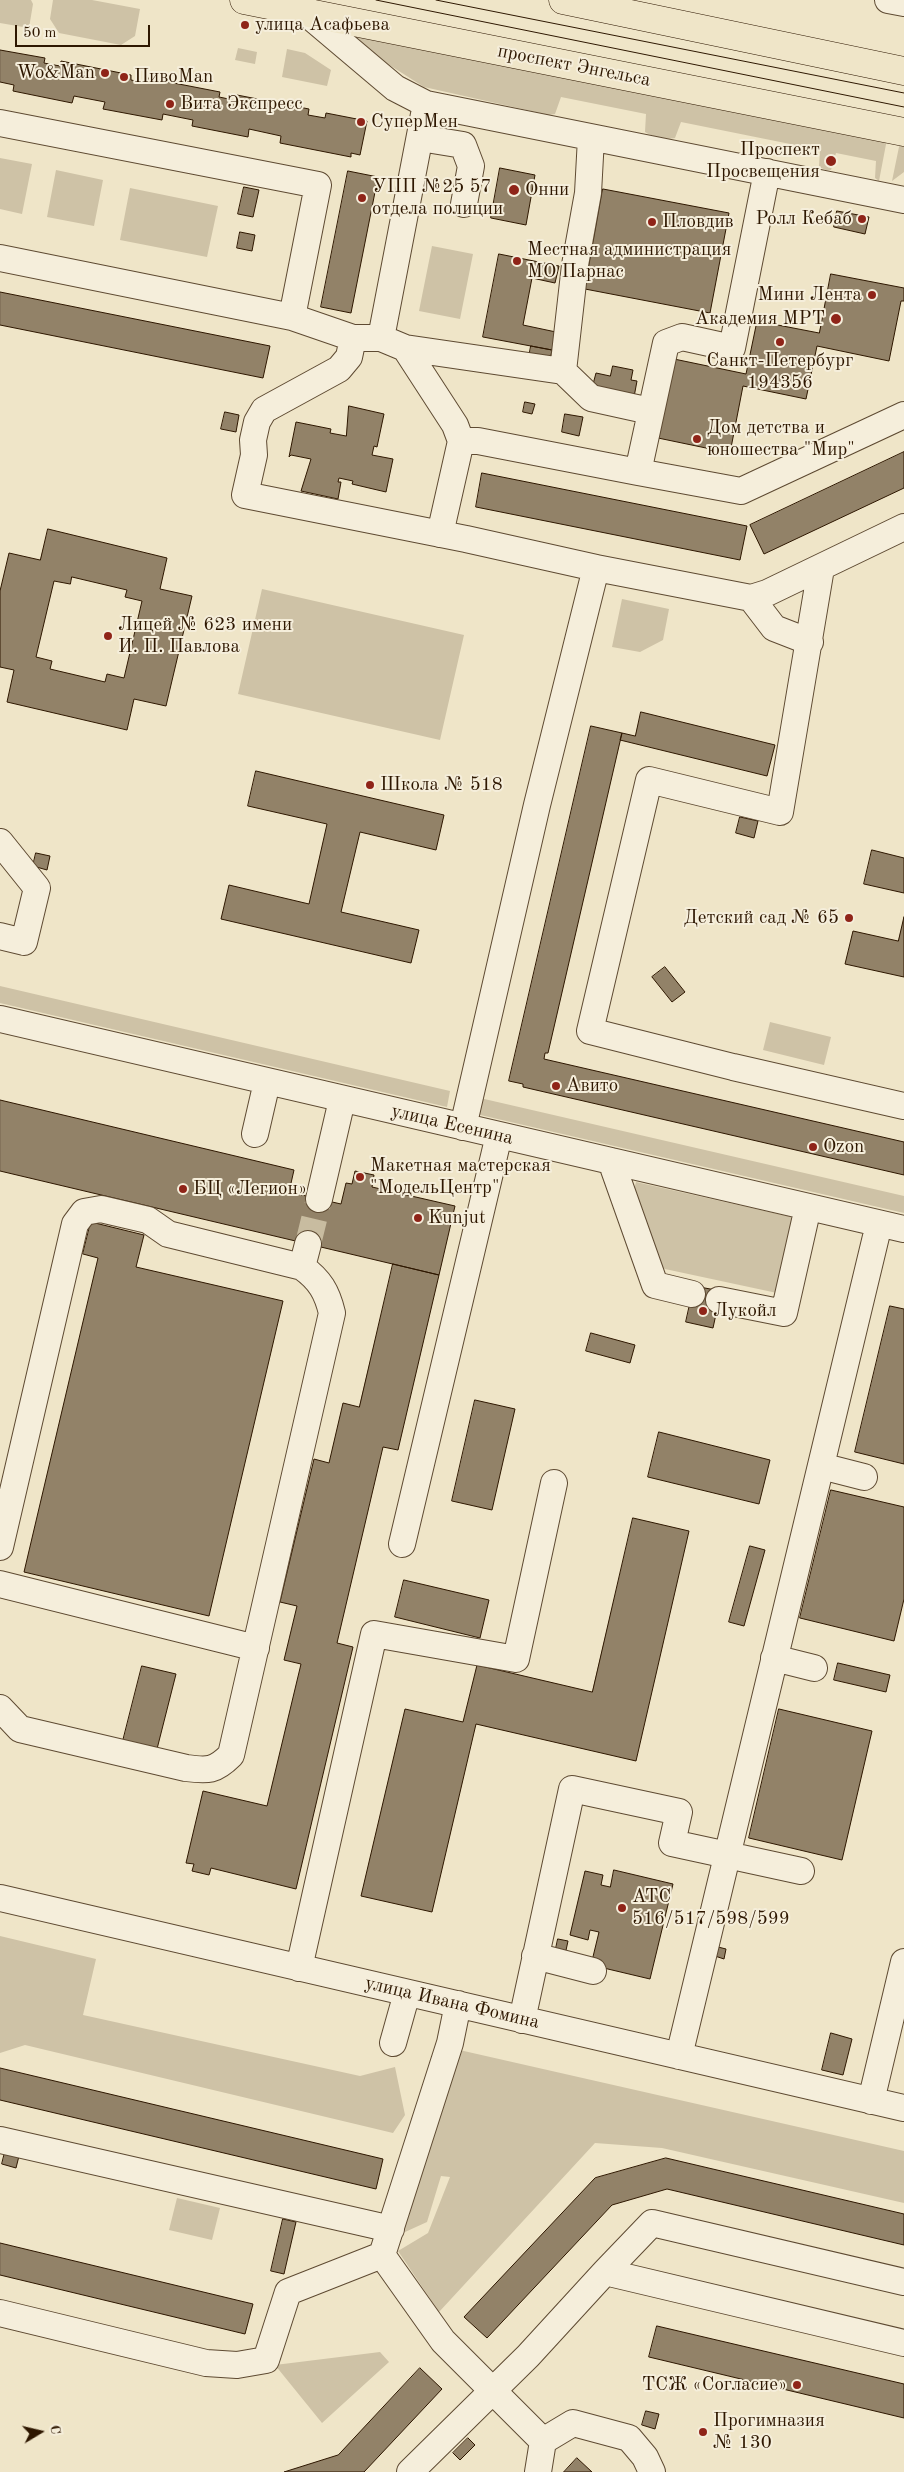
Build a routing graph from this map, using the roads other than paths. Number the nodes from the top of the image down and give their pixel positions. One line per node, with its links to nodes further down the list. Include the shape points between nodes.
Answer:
1 (244, 0): 5 (main road, проспект Энгельса)
2 (563, 0): 6 (main road)
3 (888, 0): 4 (street)
4 (904, 3)
5 (305, 12): 7 (street, via 395,88); 9 (main road, проспект Энгельса)
6 (904, 71)
7 (426, 104): 10 (street); 11 (street)
8 (0, 123): 16 (street, via 318,184)
9 (904, 132)
10 (420, 138): 14 (street, via 463,145 471,166); 18 (street)
11 (591, 138): 12 (street); 20 (street, via 588,194 575,265)
12 (767, 172): 13 (street); 21 (street, via 732,348 682,337 666,343)
13 (900, 194)
14 (464, 204)
15 (0, 258): 16 (street)
16 (292, 317): 17 (street)
17 (352, 338): 18 (street); 26 (street, via 349,357 339,369 264,410 256,422 254,455 245,495)
18 (381, 338): 19 (street)
19 (405, 348): 20 (street); 23 (street, via 455,425)
20 (563, 372): 21 (street, via 591,398)
21 (650, 411): 24 (street)
22 (904, 415): 24 (street, via 741,491)
23 (461, 441): 24 (street, via 478,441); 26 (street)
24 (638, 472)
25 (904, 527): 28 (street)
26 (440, 534): 27 (street)
27 (596, 568): 29 (street); 37 (street, via 537,805)
28 (821, 568): 29 (street); 30 (street)
29 (751, 598): 30 (street, via 774,628)
30 (810, 642): 36 (street, via 780,812 649,780 590,1031)
31 (0, 842): 32 (street, via 37,888 24,942)
32 (0, 936)
33 (0, 1019): 34 (street, улица Есенина)
34 (267, 1082): 35 (street, улица Есенина); 38 (street)
35 (342, 1100): 37 (street, улица Есенина); 41 (street)
36 (904, 1106)
37 (464, 1127): 39 (street, улица Есенина)
38 (255, 1134)
39 (499, 1135): 40 (street, улица Есенина); 50 (street)
40 (611, 1161): 42 (street, улица Есенина); 45 (street, via 655,1285)
41 (319, 1200)
42 (808, 1207): 43 (street, улица Есенина); 46 (street, via 784,1313)
43 (879, 1224): 44 (street, улица Есенина); 47 (street)
44 (904, 1229)
45 (692, 1294)
46 (719, 1300)
47 (821, 1466): 48 (street); 54 (street)
48 (864, 1477)
49 (554, 1483): 62 (street, via 516,1659 374,1634)
50 (402, 1544)
51 (0, 1547): 53 (street, via 75,1224 84,1212 101,1209 148,1220 168,1234 305,1256 328,1295 332,1314)
52 (0, 1584): 53 (street)
53 (256, 1648): 56 (street, via 230,1755 218,1767 203,1771 20,1730)
54 (774, 1658): 55 (street); 57 (street)
55 (814, 1668)
56 (0, 1708)
57 (727, 1856): 58 (street); 60 (street, via 672,1844 679,1812 572,1789); 69 (street, via 707,1964)
58 (801, 1870)
59 (0, 1898): 62 (street, улица Ивана Фомина)
60 (535, 1956): 63 (street); 67 (street)
61 (904, 1962): 66 (street)
62 (299, 1968): 64 (street, улица Ивана Фомина)
63 (592, 1971)
64 (407, 1993): 65 (street, улица Ивана Фомина); 68 (street)
65 (458, 2004): 67 (street, улица Ивана Фомина); 73 (street, via 450,2043)
66 (897, 2019): 70 (street)
67 (522, 2020): 69 (street, улица Ивана Фомина)
68 (393, 2044)
69 (679, 2056): 70 (street, улица Ивана Фомина)
70 (871, 2101): 71 (street, улица Ивана Фомина)
71 (904, 2108)
72 (0, 2140): 73 (street)
73 (391, 2229): 74 (street)
74 (382, 2255): 77 (street, via 288,2292 266,2360 237,2365 206,2363); 79 (street, via 443,2341)
75 (605, 2272): 76 (street, via 652,2223); 78 (street); 79 (street, via 528,2356)
76 (904, 2282)
77 (0, 2312)
78 (904, 2343)
79 (492, 2389): 80 (street); 81 (street)
80 (543, 2441): 82 (street); 83 (street, via 573,2423 629,2438 645,2457)
81 (410, 2472)
82 (538, 2472)
83 (652, 2472)

